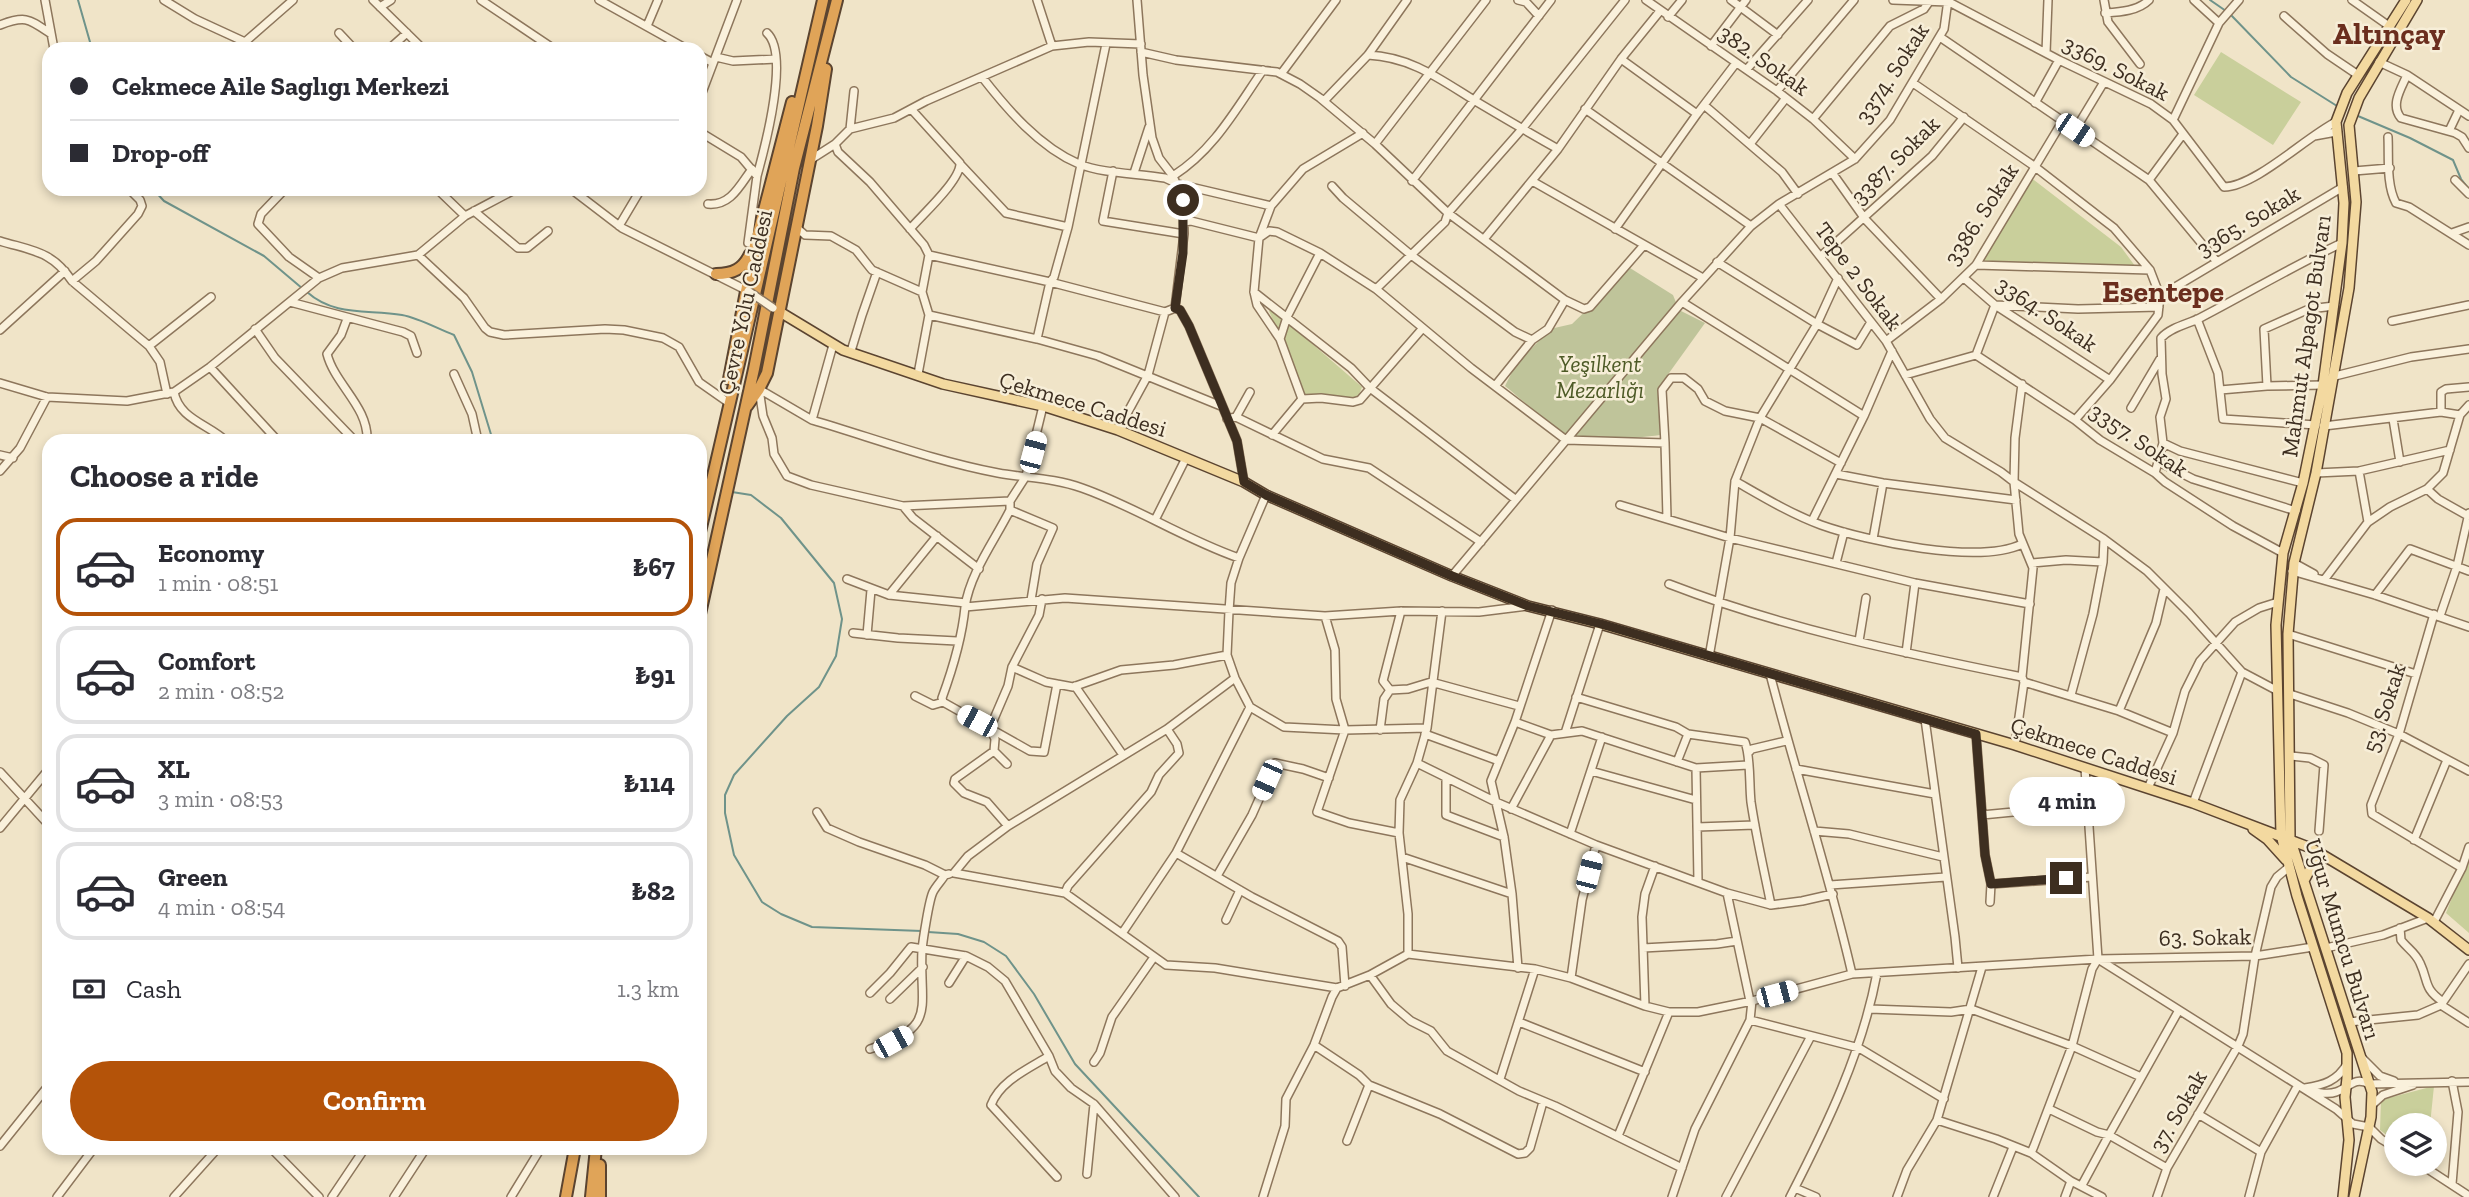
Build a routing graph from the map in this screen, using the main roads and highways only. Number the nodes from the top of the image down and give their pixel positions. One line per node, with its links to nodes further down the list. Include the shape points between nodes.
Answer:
1 (823, 0): 5 (highway, Çevre Yolu Caddesi)
2 (2406, 0): 11 (main road, Mahmut Alpagot Bulvarı, via 2347,93 2336,119 2344,218)
3 (2417, 0): 11 (main road, Mahmut Alpagot Bulvarı, via 2359,98 2350,122 2355,232 2335,376)
4 (837, 1): 8 (highway); 10 (highway, Çevre Yolu Caddesi, via 794,168)
5 (819, 18): 6 (highway, via 785,125); 9 (highway, Çevre Yolu Caddesi)
6 (755, 245): 7 (highway, via 738,270); 9 (highway, via 729,369)
7 (716, 274)
8 (777, 310): 10 (highway, via 767,373); 19 (main road, Çekmece Caddesi, via 833,345 943,384 1118,430 1528,606 2015,745)
9 (728, 406): 12 (highway, Çevre Yolu Caddesi)
10 (744, 411): 16 (highway, Çevre Yolu Caddesi)
11 (2320, 426): 13 (main road, Mahmut Alpagot Bulvarı); 14 (main road, Mahmut Alpagot Bulvarı, via 2316,473)
12 (707, 500)
13 (2283, 553): 14 (main road, via 2292,552); 15 (main road, Mahmut Alpagot Bulvarı)
14 (2294, 563): 15 (main road); 18 (main road, Uğur Mumcu Bulvarı, via 2288,634)
15 (2281, 569): 17 (main road, Uğur Mumcu Bulvarı)
16 (707, 584)
17 (2276, 690): 18 (main road); 20 (main road, Uğur Mumcu Bulvarı)
18 (2290, 694): 20 (main road, Uğur Mumcu Bulvarı)
19 (2240, 820): 20 (main road, Çekmece Caddesi); 22 (main road, via 2267,839)
20 (2286, 837): 21 (main road, Çekmece Caddesi); 22 (main road, Uğur Mumcu Bulvarı); 23 (main road, Uğur Mumcu Bulvarı)
21 (2325, 856): 23 (main road, via 2315,860); 24 (main road, Çekmece Caddesi, via 2431,920)
22 (2289, 865): 33 (main road, Uğur Mumcu Bulvarı, via 2347,1063 2349,1140)
23 (2305, 881): 34 (main road, Uğur Mumcu Bulvarı, via 2373,1104)
24 (2469, 950)
25 (575, 1155): 29 (highway)
26 (576, 1155): 30 (highway)
27 (597, 1155): 31 (highway)
28 (598, 1155): 32 (highway)
29 (566, 1197)
30 (573, 1197)
31 (591, 1197)
32 (600, 1197)
33 (2343, 1197)
34 (2354, 1197)

